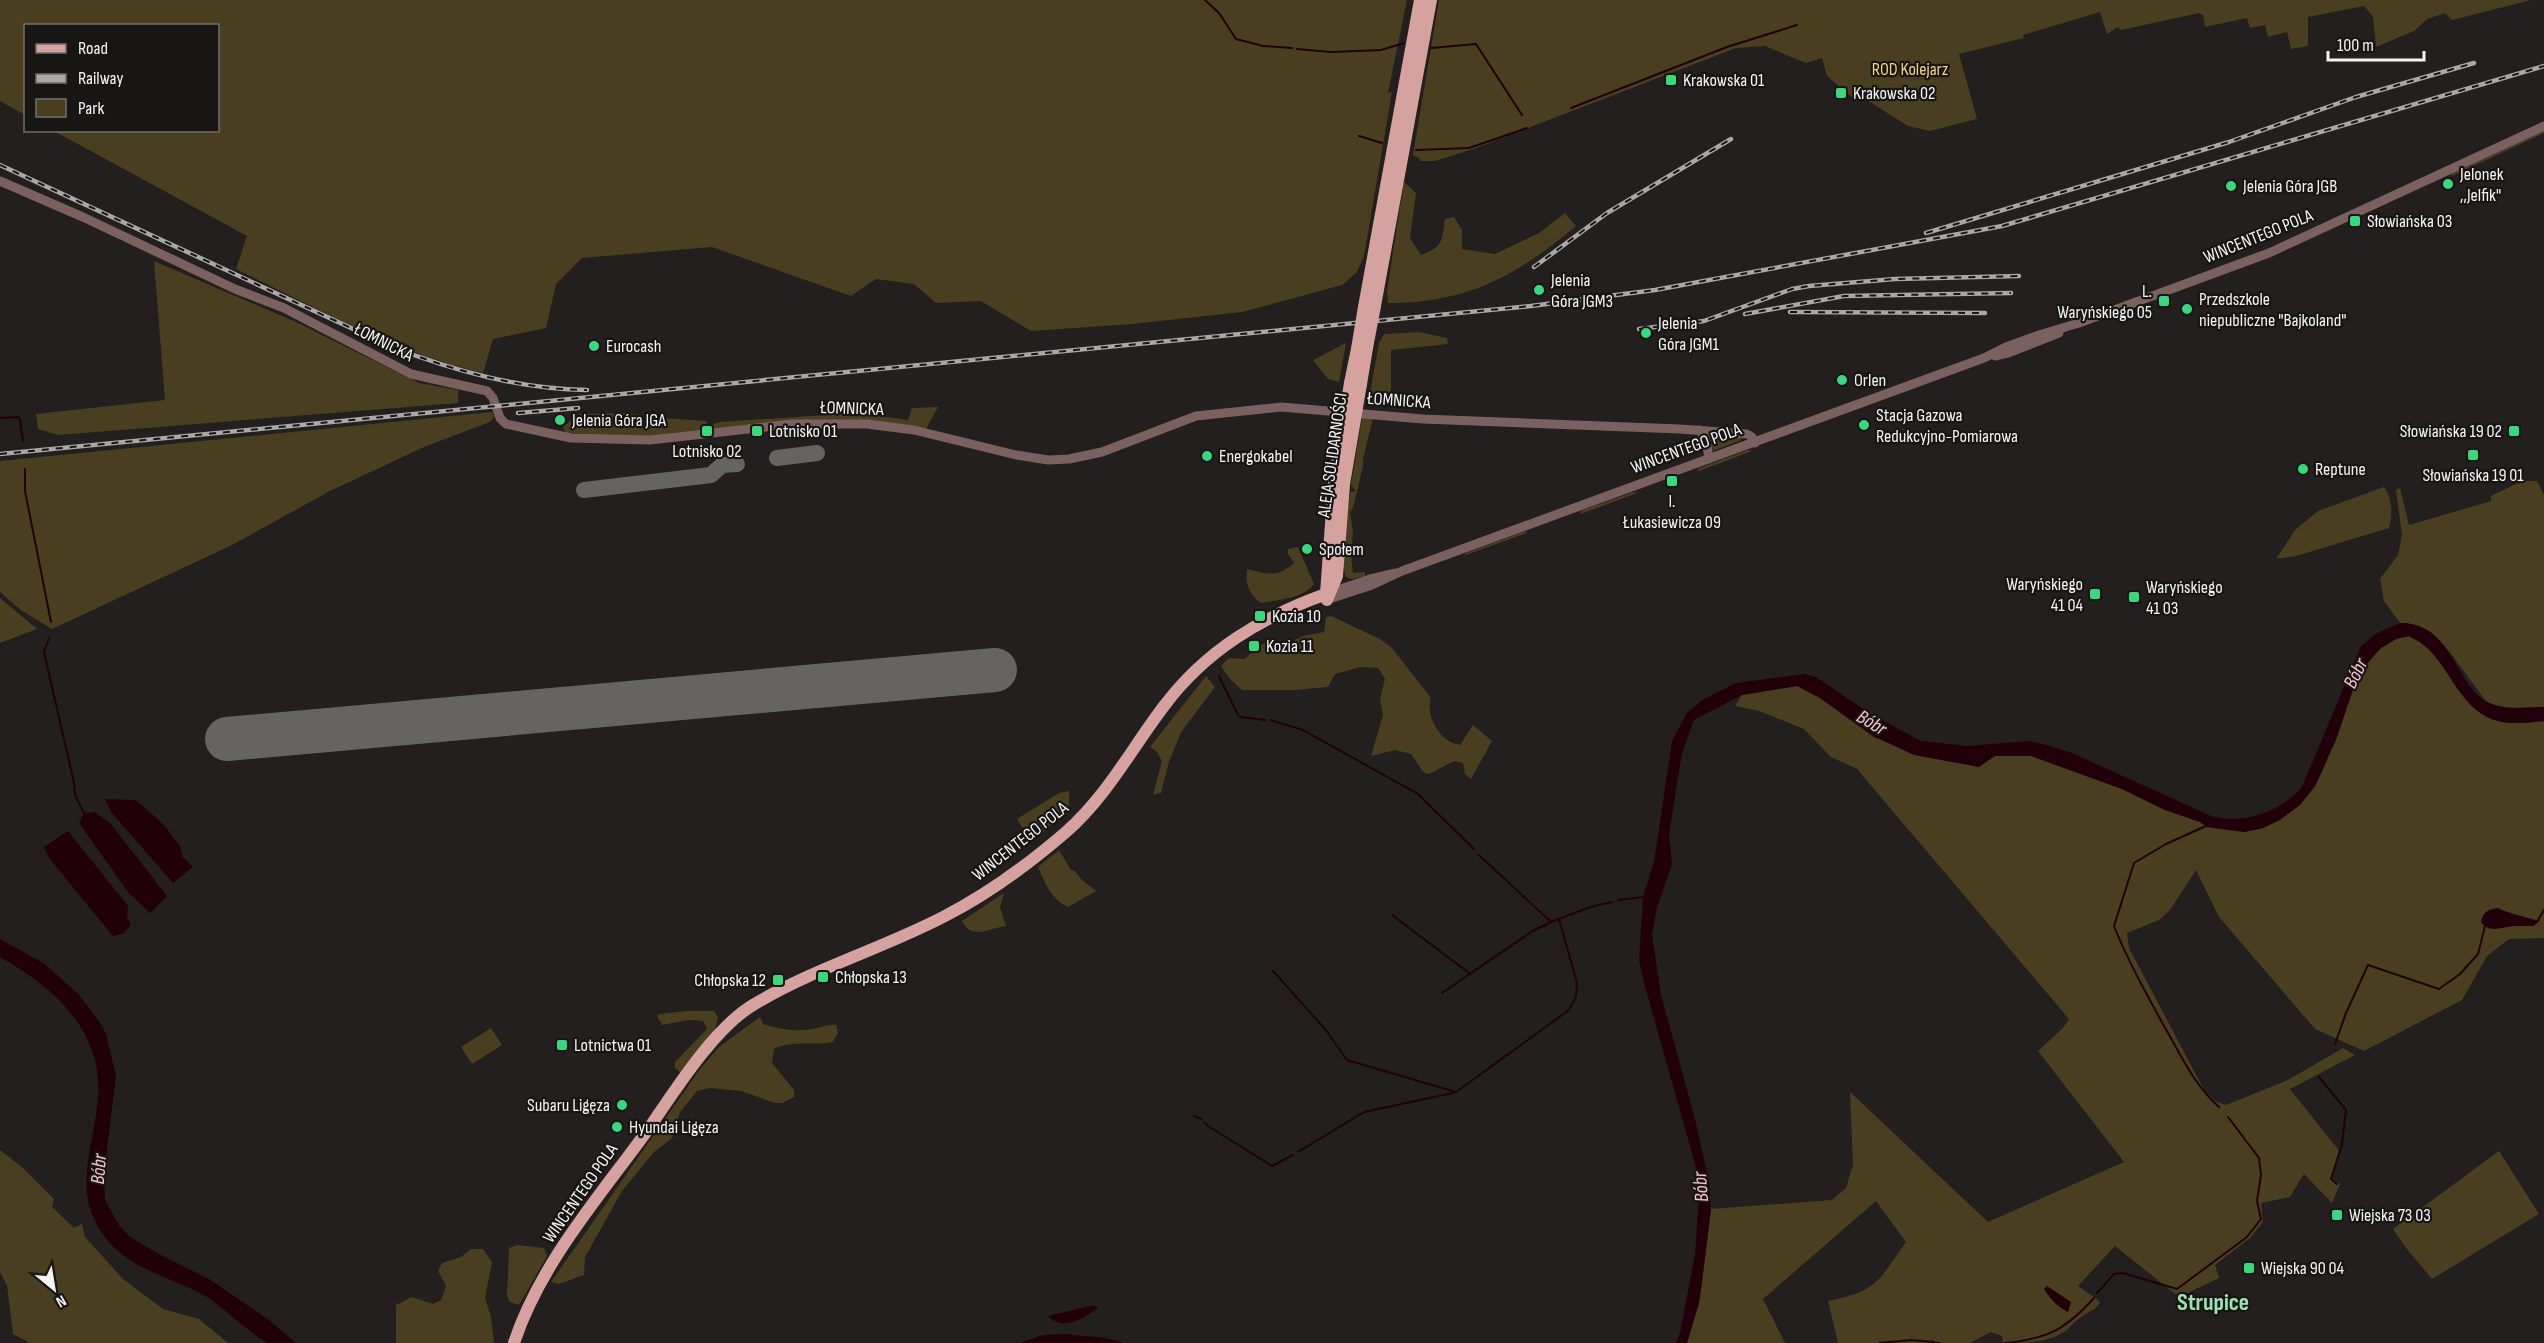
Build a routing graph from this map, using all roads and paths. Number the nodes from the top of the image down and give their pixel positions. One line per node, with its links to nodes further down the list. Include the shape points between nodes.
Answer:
1 (1420, 0): 5 (main road, ALEJA SOLIDARNOŚCI)
2 (1431, 0): 5 (main road, ALEJA SOLIDARNOŚCI)
3 (2544, 126): 7 (street, WINCENTEGO POLA, via 2269,253 2079,323 2041,341 1987,357)
4 (0, 181): 6 (street, ŁOMNICKA, via 302,317 411,374 487,391 506,424 556,436 639,440 792,424 867,424 1054,460 1102,452 1196,416 1258,408)
5 (1370, 307): 9 (main road, ALEJA SOLIDARNOŚCI, bridge)
6 (1699, 430): 7 (street, ŁOMNICKA, via 1747,434); 8 (street, via 1706,439)
7 (1755, 443): 8 (street, WINCENTEGO POLA)
8 (1709, 459): 10 (street, WINCENTEGO POLA)
9 (1339, 483): 11 (main road, ALEJA SOLIDARNOŚCI); 13 (main road, ALEJA SOLIDARNOŚCI)
10 (1396, 573): 12 (street, WINCENTEGO POLA); 13 (street, WINCENTEGO POLA, via 1372,585)
11 (1337, 576): 12 (street); 13 (main road, ALEJA SOLIDARNOŚCI)
12 (1351, 584): 13 (street, WINCENTEGO POLA)
13 (1329, 595): 14 (main road, WINCENTEGO POLA, via 1250,627 1201,665 1177,690 1099,798 1077,822 990,889 944,917 798,980 767,998 712,1044 556,1258 531,1300)
14 (514, 1343)

